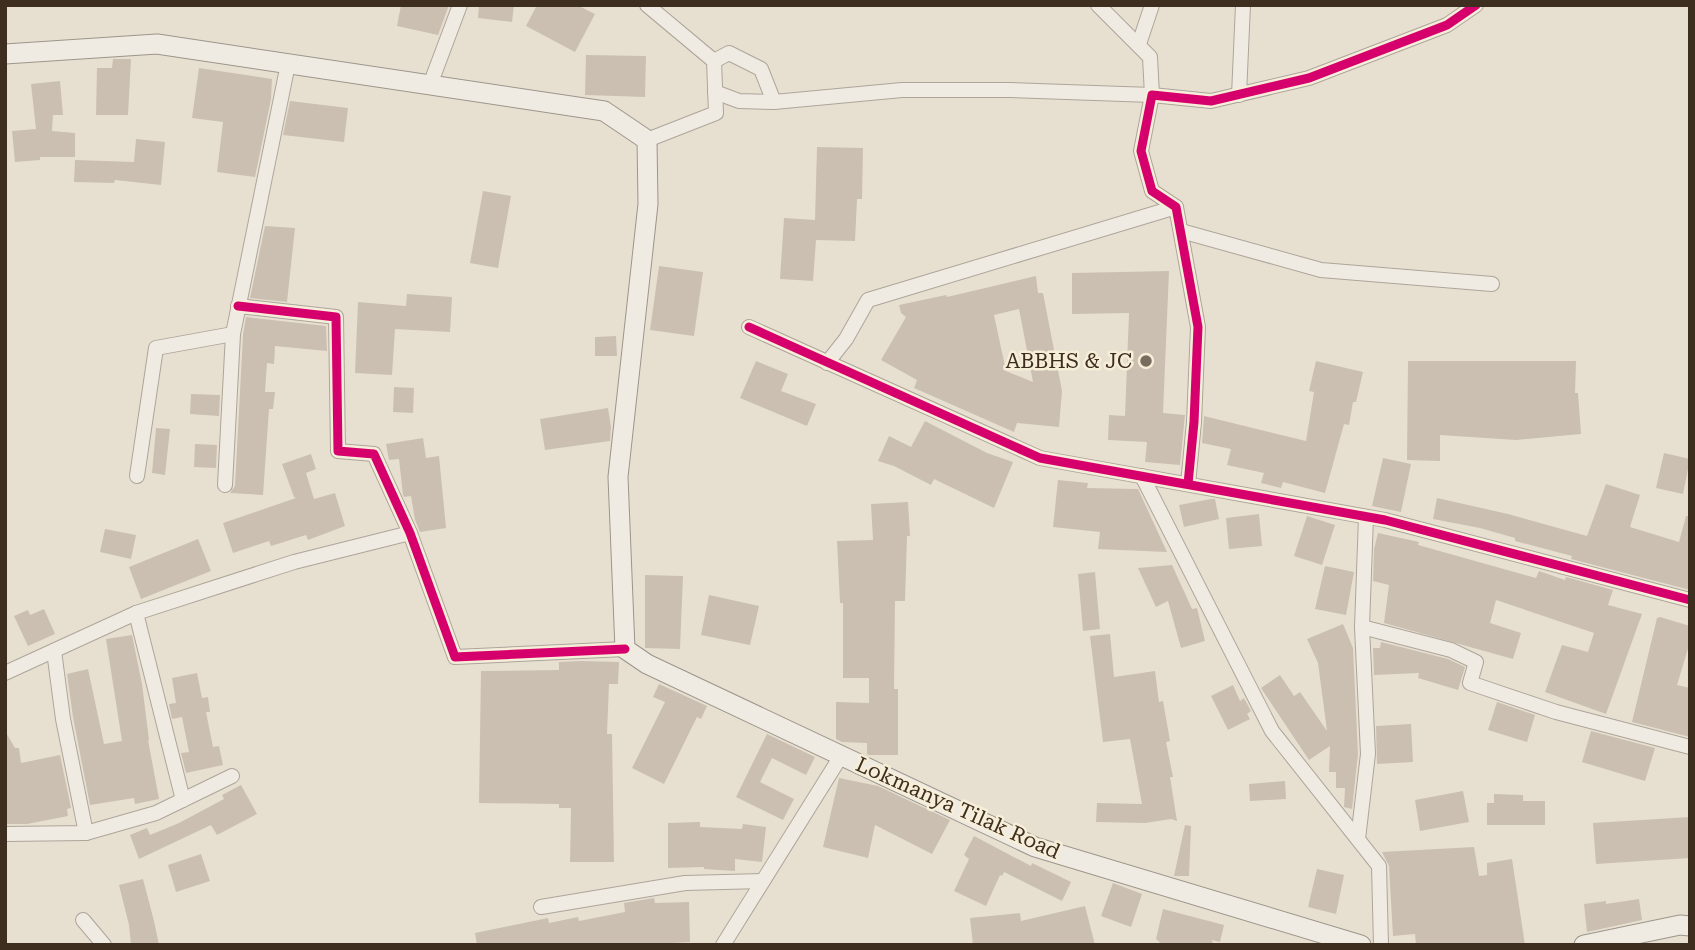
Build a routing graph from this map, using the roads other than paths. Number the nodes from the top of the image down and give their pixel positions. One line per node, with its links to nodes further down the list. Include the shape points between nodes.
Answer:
1 (460, 5): 11 (street)
2 (647, 5): 9 (street)
3 (1098, 5): 7 (street)
4 (1152, 5): 7 (street)
5 (1243, 5): 14 (street)
6 (1476, 5): 14 (street, via 1447,25 1309,78)
7 (1139, 44): 13 (street, via 1150,57)
8 (5, 54): 10 (main road, via 157,44)
9 (714, 61): 12 (street); 15 (street, via 729,53 761,69)
10 (288, 64): 11 (main road); 20 (street)
11 (430, 85): 16 (main road, via 604,111)
12 (715, 92): 15 (street, via 739,101); 16 (street, via 716,113)
13 (1152, 95): 14 (street, via 1211,101); 15 (street, via 902,90); 17 (street, via 1141,152 1152,191)
14 (1239, 95)
15 (774, 102)
16 (648, 140): 33 (main road, via 648,204 618,477)
17 (1177, 207): 18 (street); 23 (street, via 867,300)
18 (1181, 231): 19 (street, via 1321,270); 26 (street, via 1198,327)
19 (1492, 284)
20 (238, 306): 22 (street); 29 (street, via 336,317 338,451 374,454)
21 (749, 327): 23 (street)
22 (233, 334): 24 (street, via 156,348); 27 (street)
23 (827, 363): 25 (street, via 1040,458)
24 (137, 476)
25 (1143, 476): 26 (street); 42 (street, via 1272,731)
26 (1188, 484): 28 (street)
27 (225, 485)
28 (1366, 517): 30 (street); 32 (street)
29 (410, 533): 31 (street, via 294,562); 33 (street, via 455,657)
30 (1690, 600)
31 (136, 613): 34 (street); 39 (street)
32 (1362, 627): 36 (street, via 1451,650 1476,662 1470,683 1556,712); 42 (street, via 1368,754)
33 (625, 649): 37 (main road, Lokmanya Tilak Road, via 647,664)
34 (54, 651): 35 (street); 40 (street)
35 (5, 673)
36 (1690, 747)
37 (841, 756): 43 (street); 49 (main road, Lokmanya Tilak Road, via 1035,847)
38 (232, 776): 39 (street)
39 (183, 800): 40 (street, via 156,813)
40 (86, 833): 41 (street)
41 (5, 834)
42 (1358, 839): 50 (street, via 1380,866)
43 (763, 881): 44 (street, via 685,883); 48 (street)
44 (541, 907)
45 (83, 920): 47 (street)
46 (1690, 926): 51 (main road)
47 (104, 945)
48 (723, 945)
49 (1361, 945)
50 (1381, 945)
51 (1584, 945)

